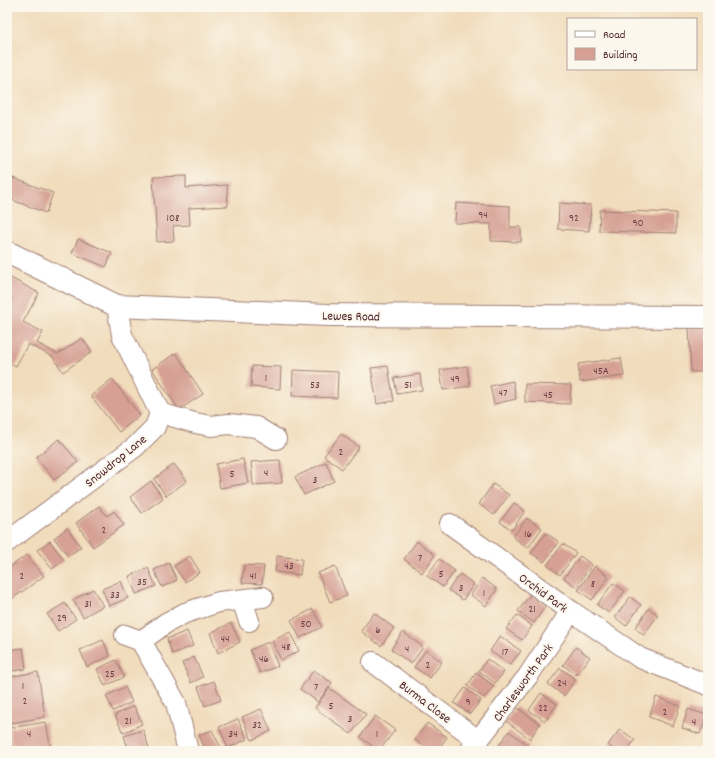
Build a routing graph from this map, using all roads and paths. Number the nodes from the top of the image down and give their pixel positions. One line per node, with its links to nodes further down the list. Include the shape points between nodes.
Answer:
1 (7, 252): 2 (highway, Lewes Road)
2 (117, 306): 3 (highway, Lewes Road, via 328,315); 4 (street, via 122,335)
3 (708, 317)
4 (160, 413): 5 (street, via 211,426 256,426); 7 (street, Snowdrop Lane, via 155,427 135,447)
5 (276, 439)
6 (450, 524): 10 (street, Orchid Park, via 472,530)
7 (7, 542)
8 (263, 596): 9 (street)
9 (242, 600): 11 (street); 15 (street, via 219,602 185,613 133,638 176,703)
10 (571, 611): 13 (street, Orchid Park, via 640,658); 14 (street, Charlesworth Park, via 528,676)
11 (249, 621)
12 (373, 662): 14 (street, Burma Close)
13 (708, 685)
14 (474, 746)
15 (188, 751)

